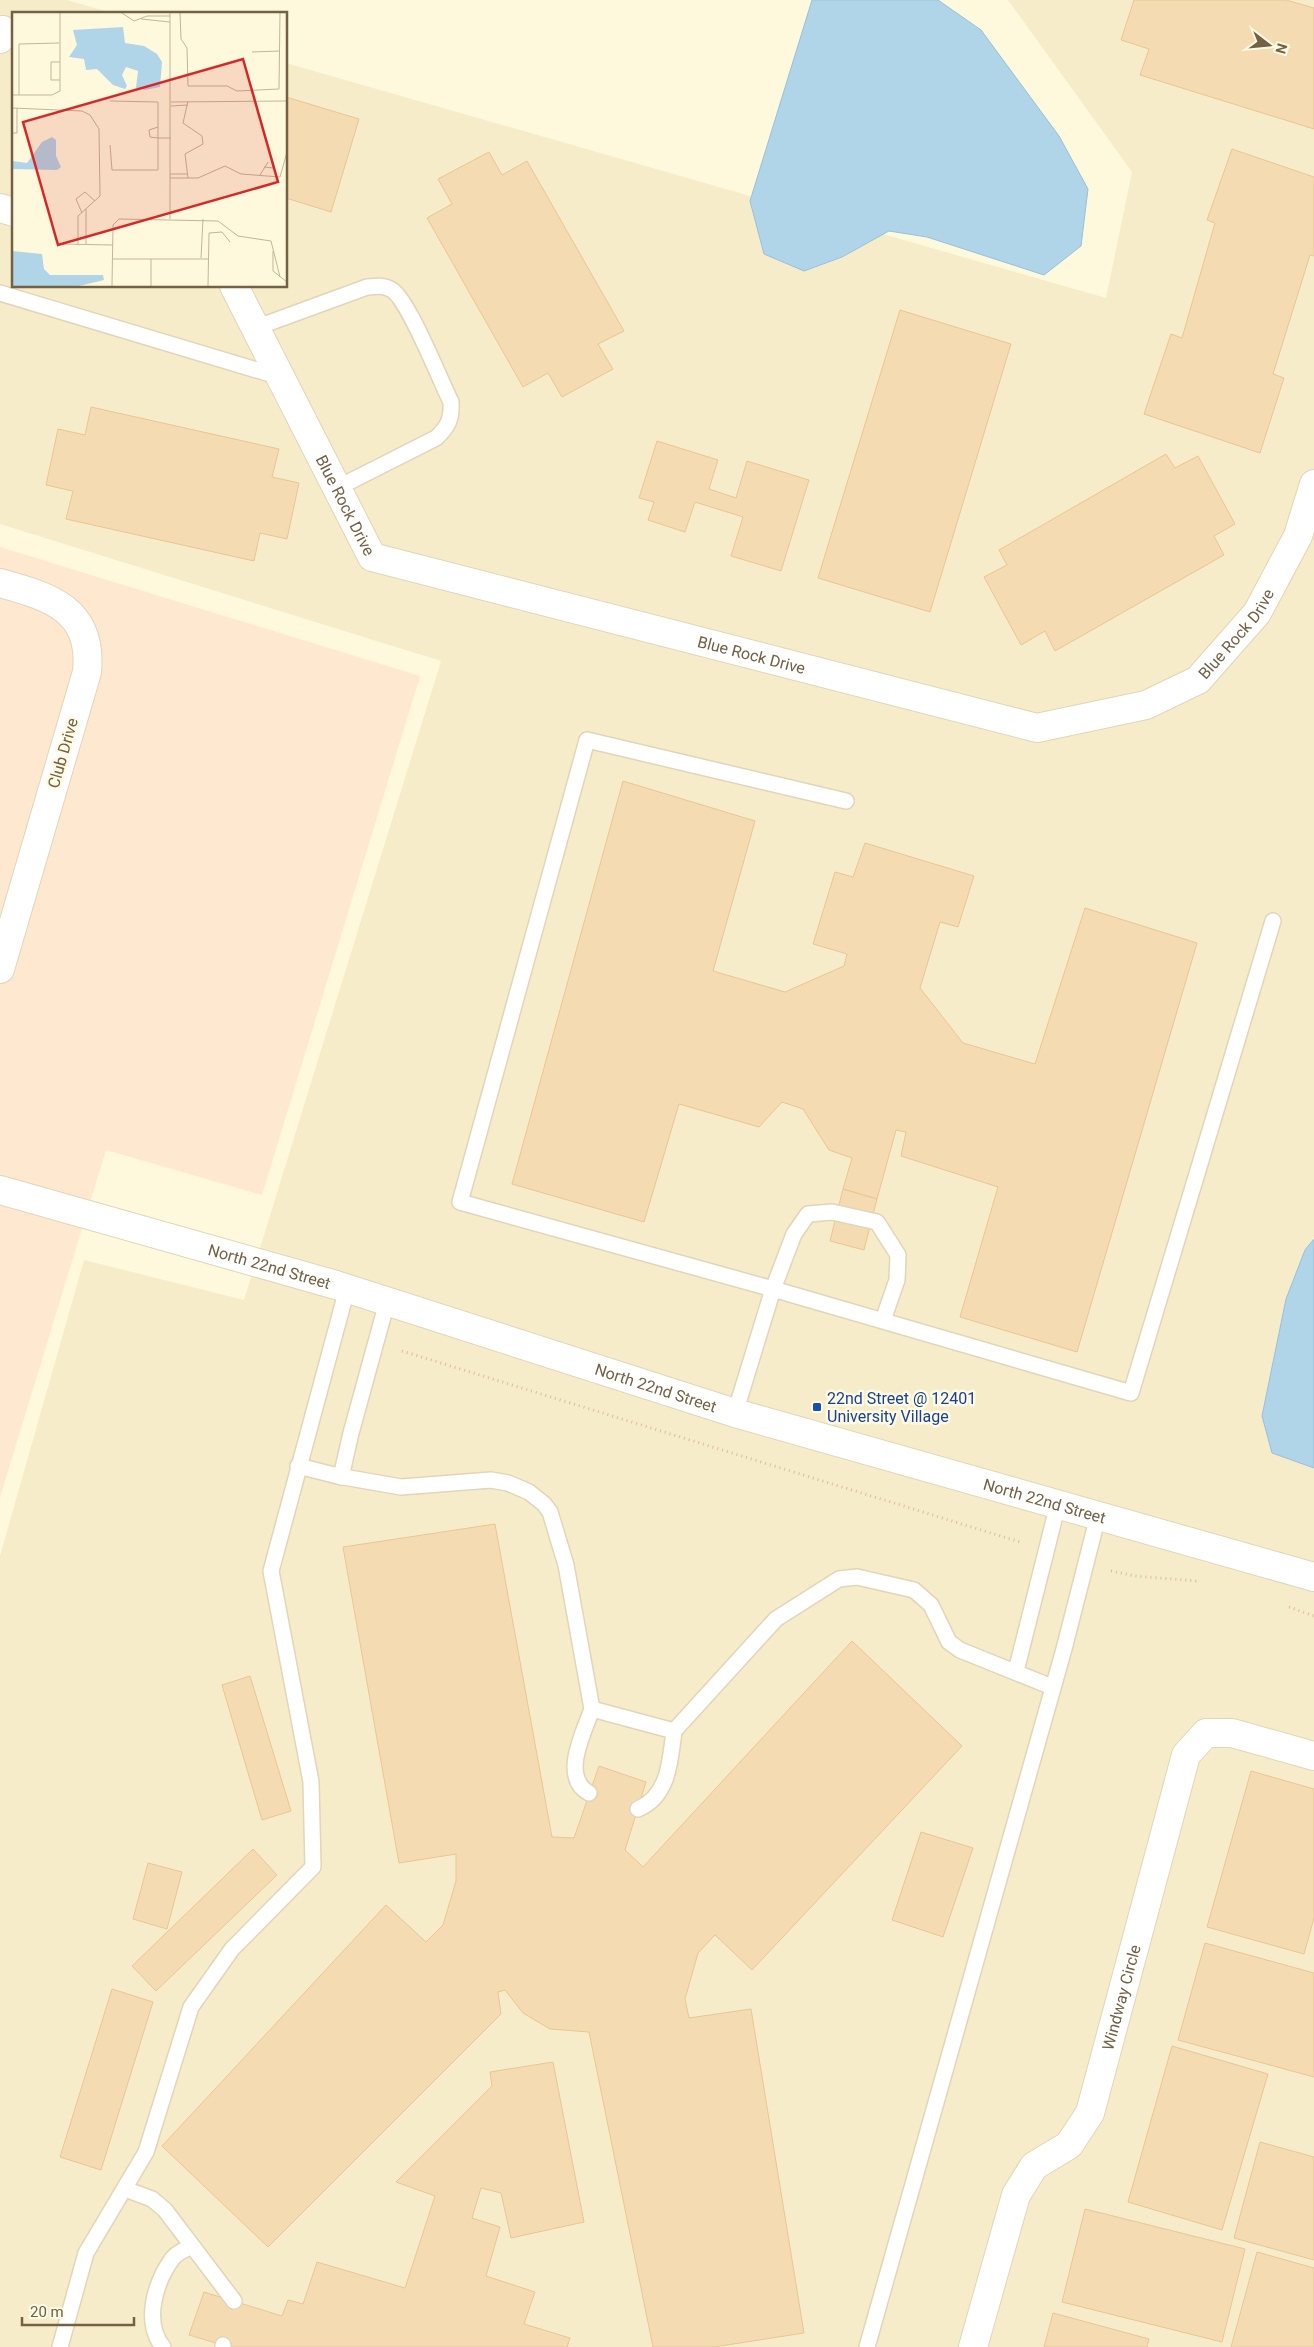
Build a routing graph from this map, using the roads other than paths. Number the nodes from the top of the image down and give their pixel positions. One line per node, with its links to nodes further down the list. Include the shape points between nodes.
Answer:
1 (235, 288): 3 (street, Blue Rock Drive)
2 (0, 293): 4 (lane)
3 (255, 328): 4 (street, Blue Rock Drive); 6 (lane, via 373,286 380,285 393,291 405,304 450,402 452,416 436,438)
4 (280, 377): 6 (street, Blue Rock Drive)
5 (1314, 484): 6 (street, Blue Rock Drive, via 1298,536 1256,613 1198,680 1146,705 1036,728 372,557)
6 (338, 488)
7 (0, 583): 10 (street, Club Drive, via 49,598 64,609 77,622 88,655 87,672)
8 (846, 801): 12 (lane, via 587,740 460,1202)
9 (1273, 921): 15 (lane, via 1131,1392)
10 (0, 969)
11 (0, 1190): 13 (street, North 22nd Street)
12 (772, 1288): 15 (lane); 15 (lane, via 794,1234 808,1214 832,1212 877,1222 898,1255 897,1280); 16 (lane)
13 (348, 1289): 14 (street, North 22nd Street); 17 (lane)
14 (387, 1302): 16 (street, North 22nd Street); 18 (lane)
15 (883, 1320)
16 (735, 1413): 19 (street, North 22nd Street)
17 (298, 1466): 18 (lane); 29 (lane, via 271,1571 311,1782 313,1867 232,1949 190,2007 146,2152)
18 (341, 1477): 24 (lane, via 401,1487 492,1480 529,1492 544,1504 550,1512 566,1565)
19 (1058, 1504): 20 (street, North 22nd Street); 22 (lane)
20 (1098, 1516): 21 (street, North 22nd Street); 23 (lane)
21 (1314, 1576)
22 (1016, 1671): 23 (lane); 25 (lane, via 960,1650 948,1642 930,1605 914,1590 858,1577 839,1579 776,1619)
23 (1052, 1687): 34 (lane)
24 (592, 1709): 25 (lane); 27 (lane, via 576,1755 576,1773 583,1790)
25 (674, 1731): 28 (lane, via 663,1787 650,1804)
26 (1314, 1756): 35 (street, Windway Circle, via 1232,1733 1206,1733 1186,1755 1090,2113 1069,2145 1034,2166 1016,2195)
27 (590, 1793)
28 (638, 1809)
29 (125, 2189): 30 (lane, via 152,2199 165,2210); 32 (lane, via 86,2253)
30 (192, 2246): 31 (lane); 33 (lane, via 173,2257 154,2296 154,2336)
31 (234, 2302)
32 (60, 2347)
33 (163, 2347)
34 (867, 2347)
35 (973, 2347)

